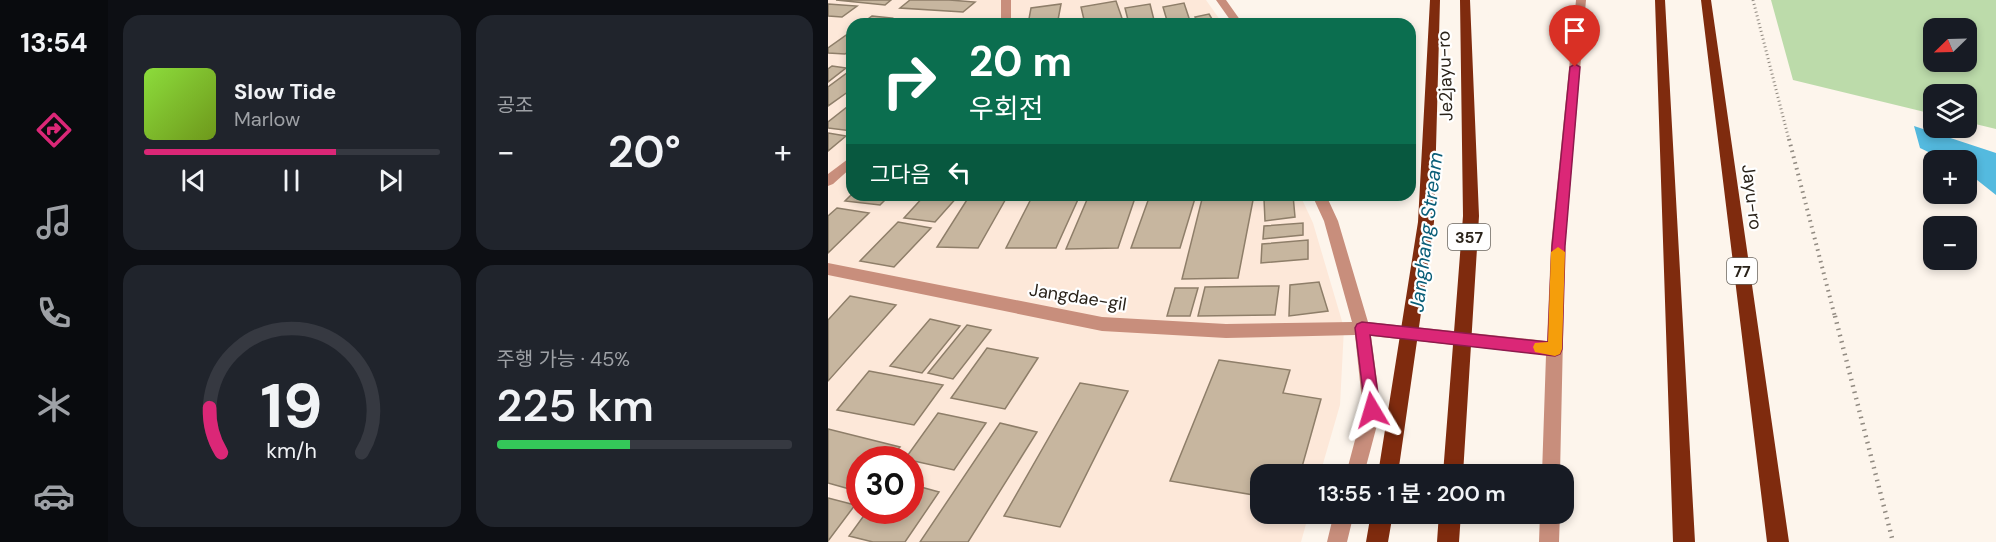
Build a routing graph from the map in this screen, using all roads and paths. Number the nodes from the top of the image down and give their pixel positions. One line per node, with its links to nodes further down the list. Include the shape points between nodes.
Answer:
1 (1006, 0): 9 (street)
2 (1221, 0): 10 (street)
3 (1435, 0): 18 (highway, Je2jayu-ro / 357, via 1426,222)
4 (1465, 0): 19 (highway, Je2jayu-ro / 357, via 1471,216)
5 (1581, 0): 16 (street, via 1558,246)
6 (1660, 0): 29 (highway)
7 (1706, 0): 30 (highway, Jayu-ro / 77)
8 (1753, 0): 31 (path)
9 (1006, 18)
10 (1234, 18)
11 (846, 165): 12 (street)
12 (828, 181)
13 (1322, 201): 15 (street)
14 (828, 269): 15 (street, Jangdae-gil, via 1102,324 1226,331)
15 (1368, 328): 16 (street, Jangdae-gil); 17 (street, via 1372,410)
16 (1555, 349): 20 (street)
17 (1358, 464)
18 (1390, 464)
19 (1454, 464)
20 (1551, 464)
21 (1341, 524): 25 (street)
22 (1380, 524): 26 (highway)
23 (1449, 524): 27 (highway)
24 (1550, 524): 28 (street)
25 (1336, 542)
26 (1377, 542)
27 (1448, 542)
28 (1549, 542)
29 (1684, 542)
30 (1778, 542)
31 (1893, 542)

